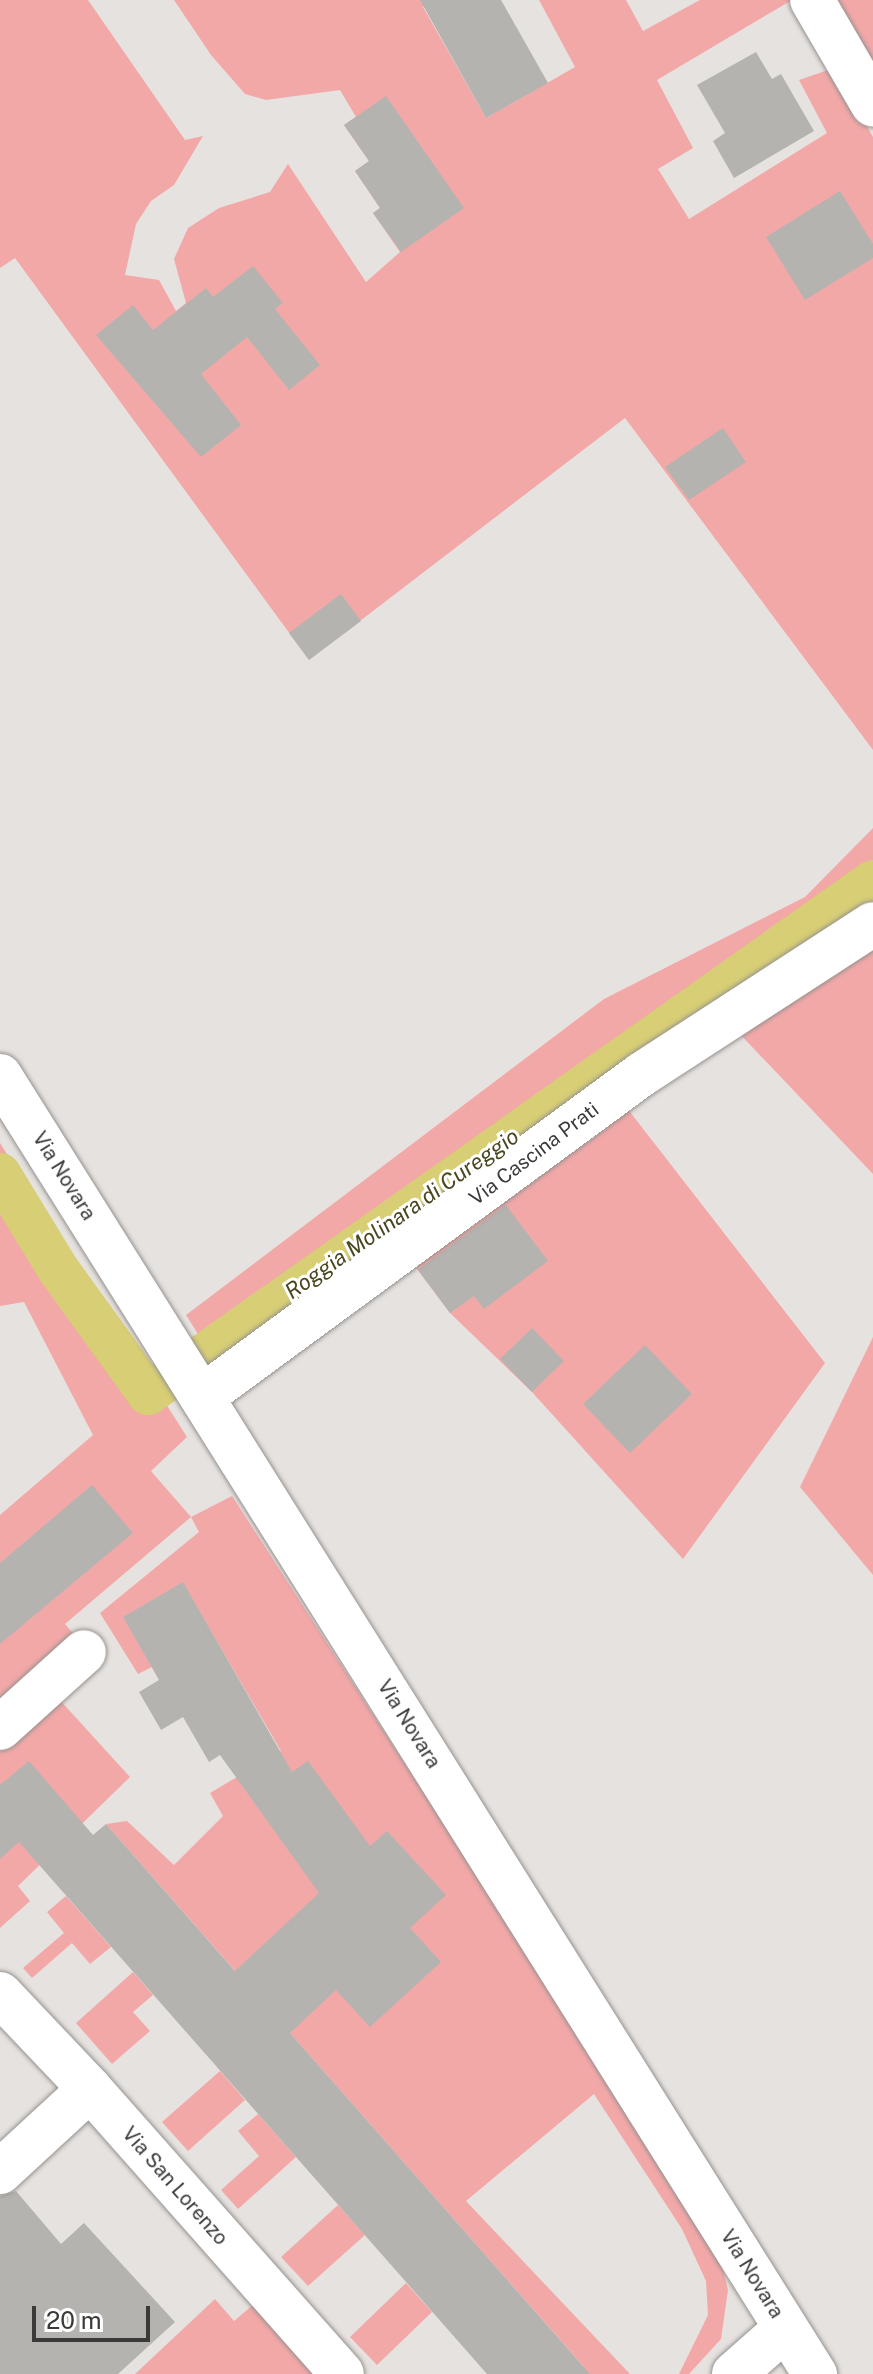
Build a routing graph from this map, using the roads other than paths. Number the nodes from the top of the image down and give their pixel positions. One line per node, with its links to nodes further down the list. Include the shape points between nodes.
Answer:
1 (812, 0): 2 (street)
2 (873, 105)
3 (873, 924): 5 (street, Via Cascina Prati)
4 (0, 1076): 5 (street, Via Novara)
5 (191, 1378): 11 (street, Via Novara)
6 (84, 1652): 7 (street)
7 (0, 1728)
8 (0, 1994): 9 (street, Via San Lorenzo)
9 (90, 2089): 10 (street); 12 (street, Via San Lorenzo)
10 (0, 2172)
11 (786, 2328): 13 (street); 14 (street, Via Novara)
12 (342, 2374)
13 (734, 2374)
14 (815, 2374)

